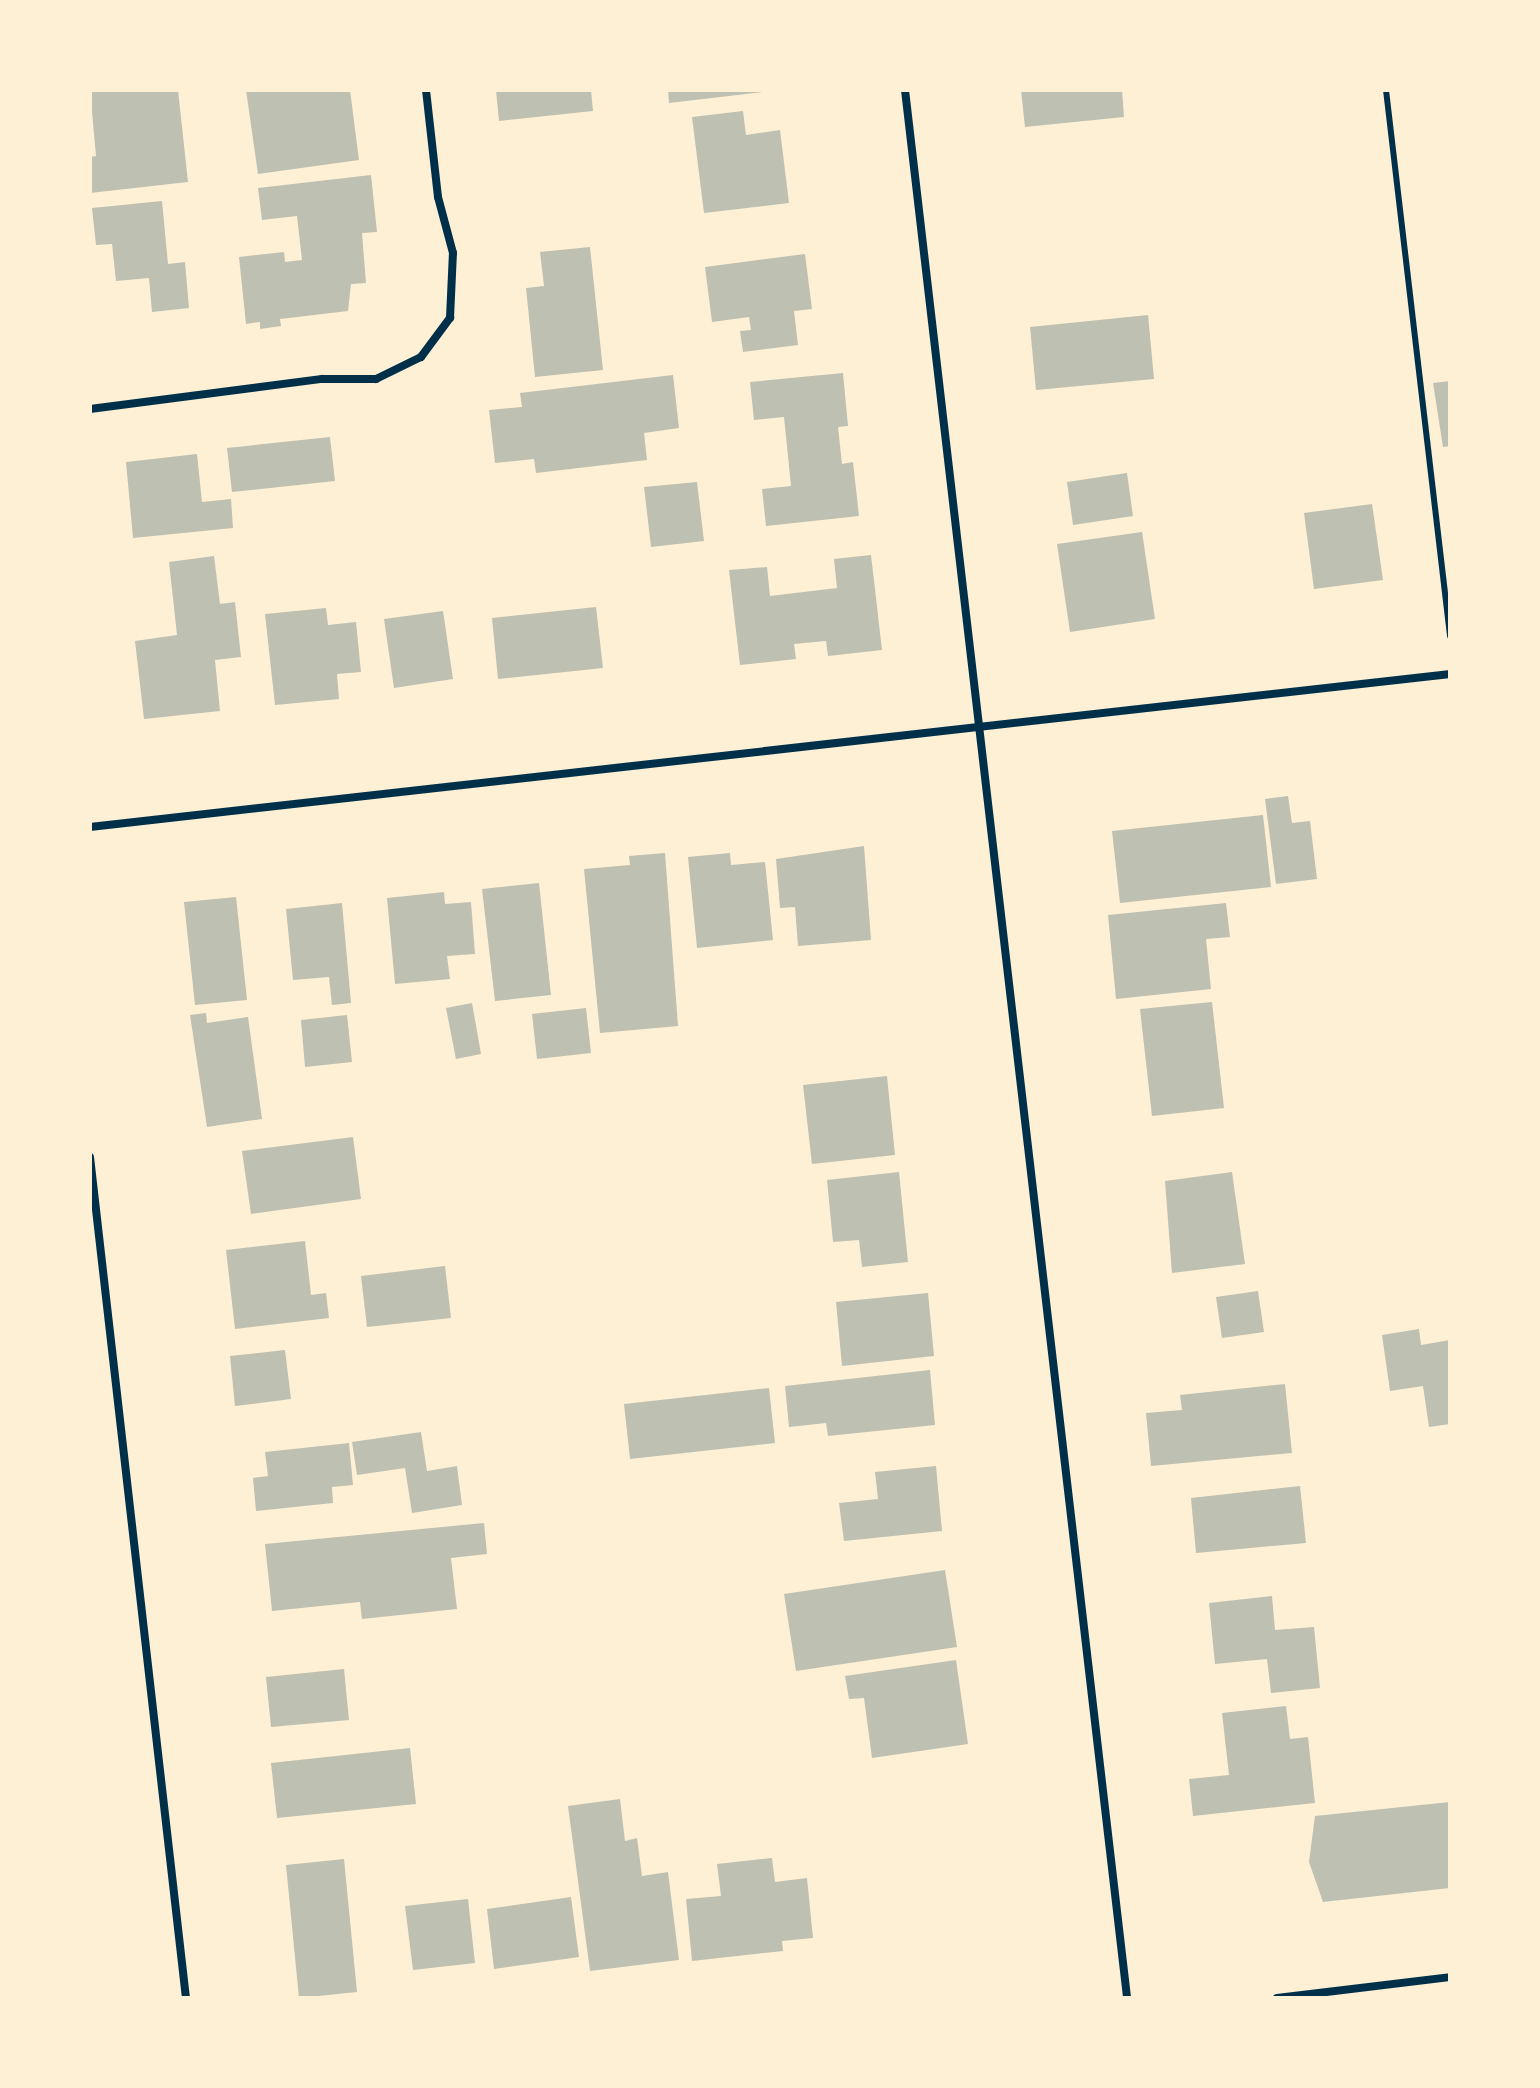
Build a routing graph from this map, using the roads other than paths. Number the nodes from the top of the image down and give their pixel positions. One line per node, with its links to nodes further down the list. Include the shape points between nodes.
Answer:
1 (426, 90): 4 (street, via 438,197 453,253 450,318 421,357 376,379 322,379)
2 (905, 90): 7 (street, via 967,660)
3 (1386, 90): 5 (lane)
4 (90, 409)
5 (1450, 636)
6 (1450, 674): 7 (street)
7 (980, 728): 8 (street); 12 (street)
8 (90, 827)
9 (90, 1157): 11 (street)
10 (1450, 1977): 13 (street)
11 (186, 1998)
12 (1127, 1998)
13 (1277, 1998)

